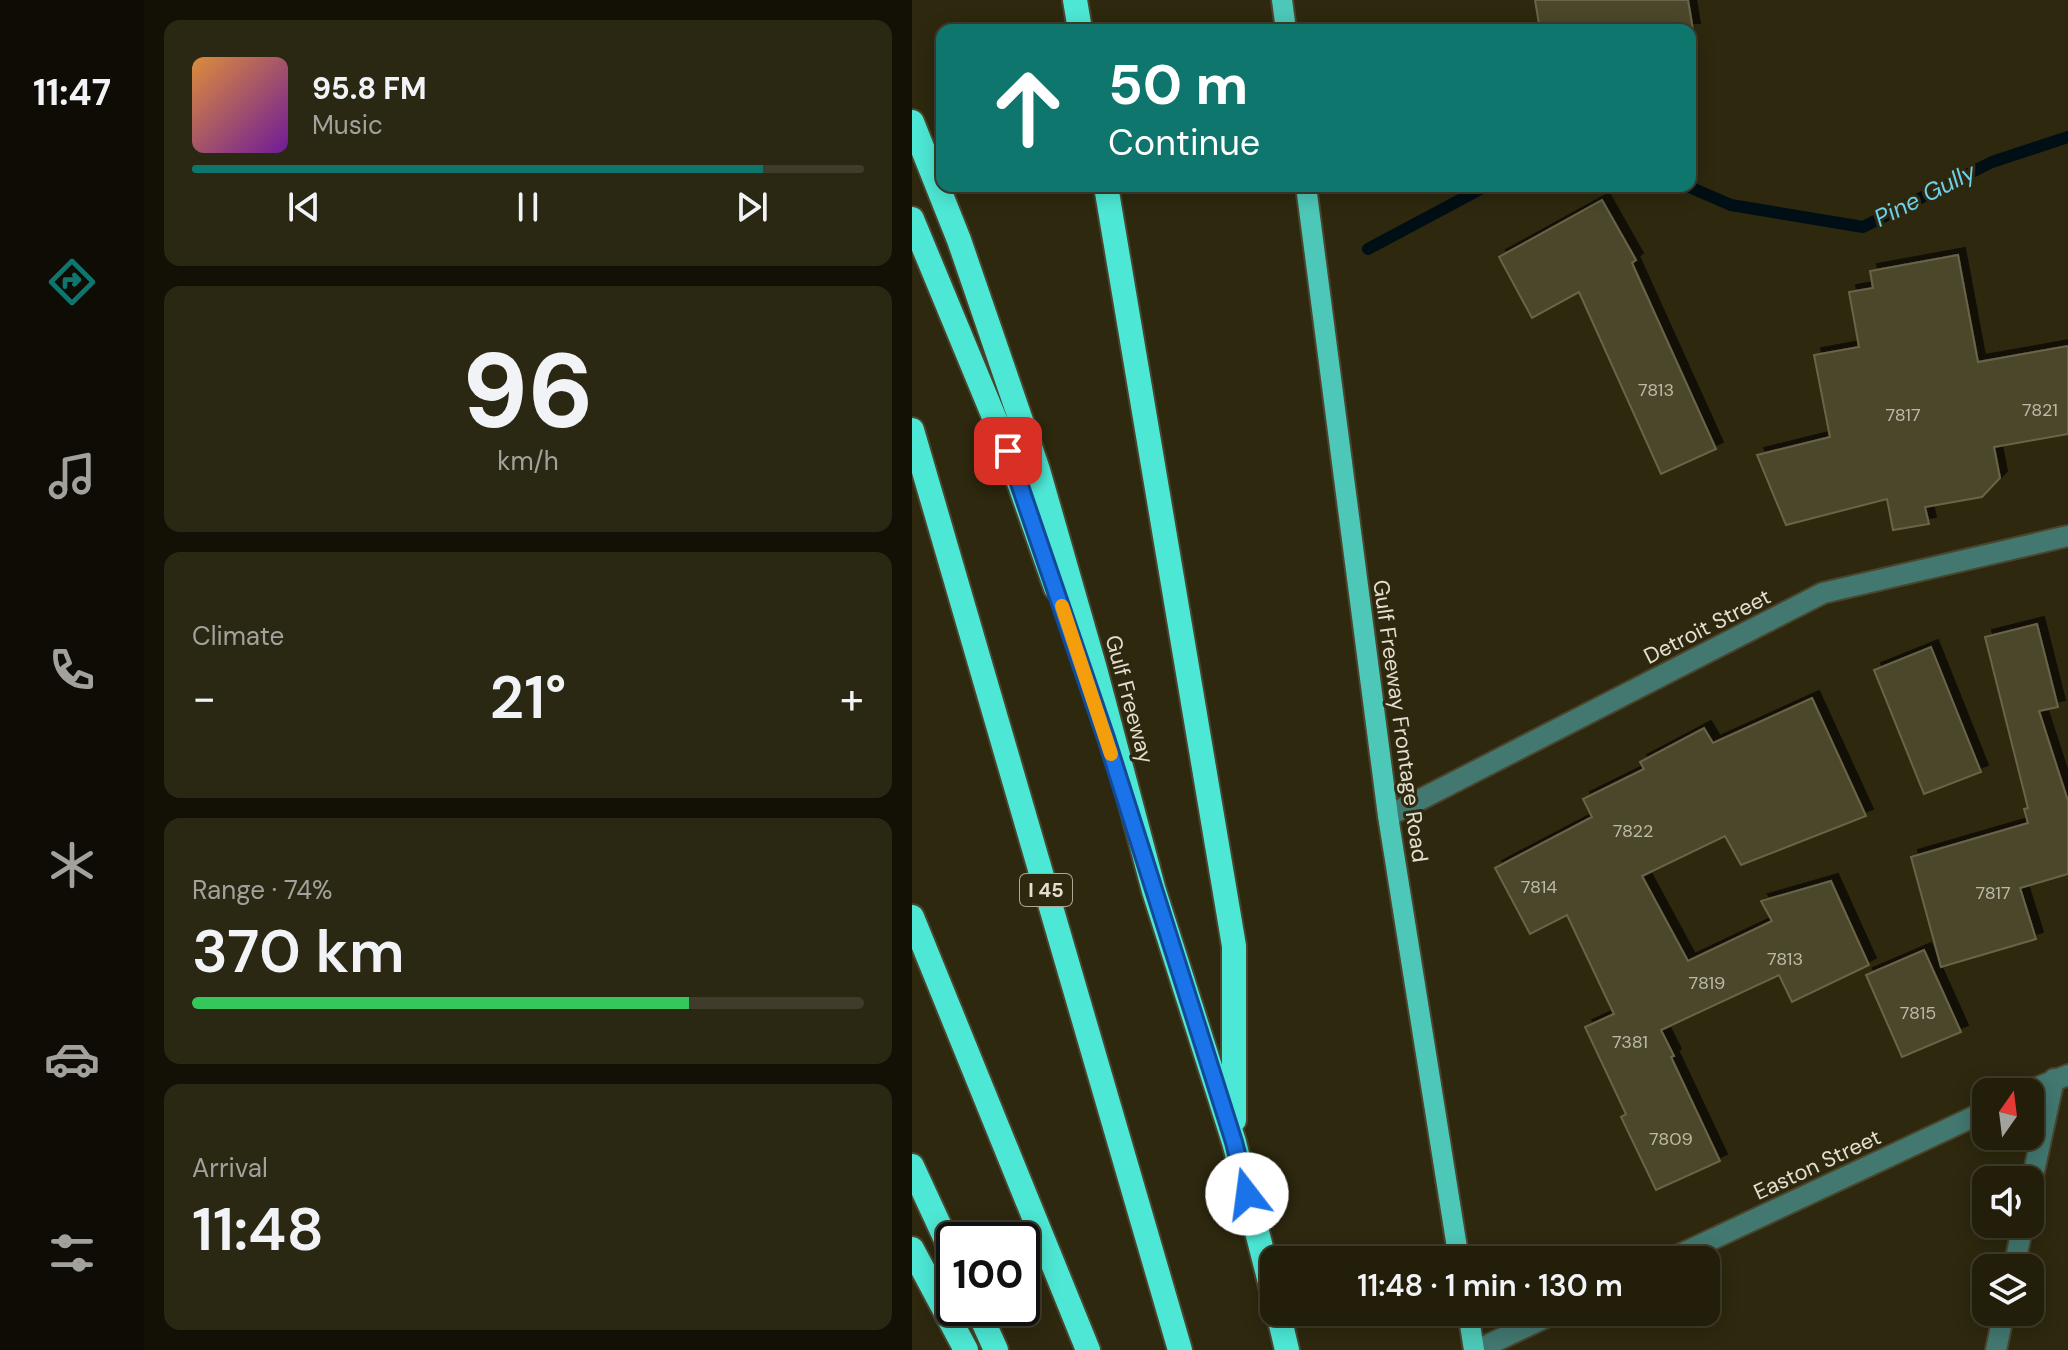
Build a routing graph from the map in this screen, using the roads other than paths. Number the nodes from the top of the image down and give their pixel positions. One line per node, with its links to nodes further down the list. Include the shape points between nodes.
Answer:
1 (1075, 0): 3 (highway)
2 (1282, 0): 4 (main road)
3 (1079, 24)
4 (1285, 24)
5 (912, 122): 6 (highway, Gulf Freeway)
6 (936, 182)
7 (940, 192): 14 (highway, Gulf Freeway, via 1038,470)
8 (1107, 192): 18 (highway, via 1234,946)
9 (1307, 192): 13 (main road, Gulf Freeway Frontage Road)
10 (912, 219): 14 (highway, via 1008,451)
11 (912, 430): 34 (highway, I 45)
12 (2068, 536): 13 (street, Detroit Street, via 1823,593)
13 (1388, 816): 23 (main road, Gulf Freeway Frontage Road)
14 (1154, 891): 18 (highway, Gulf Freeway)
15 (912, 917): 33 (highway)
16 (2061, 1077): 20 (street)
17 (1972, 1118): 24 (street, Easton Street)
18 (1234, 1142): 22 (highway, Gulf Freeway)
19 (912, 1166): 21 (highway)
20 (2037, 1166)
21 (938, 1222)
22 (1261, 1246)
23 (1457, 1246)
24 (1698, 1246)
25 (912, 1249): 31 (highway)
26 (985, 1326): 32 (highway)
27 (1281, 1326): 35 (highway)
28 (1471, 1326): 36 (main road)
29 (1527, 1326): 36 (street)
30 (2001, 1326): 37 (street)
31 (966, 1350)
32 (996, 1350)
33 (1088, 1350)
34 (1180, 1350)
35 (1287, 1350)
36 (1475, 1350)
37 (1996, 1350)

